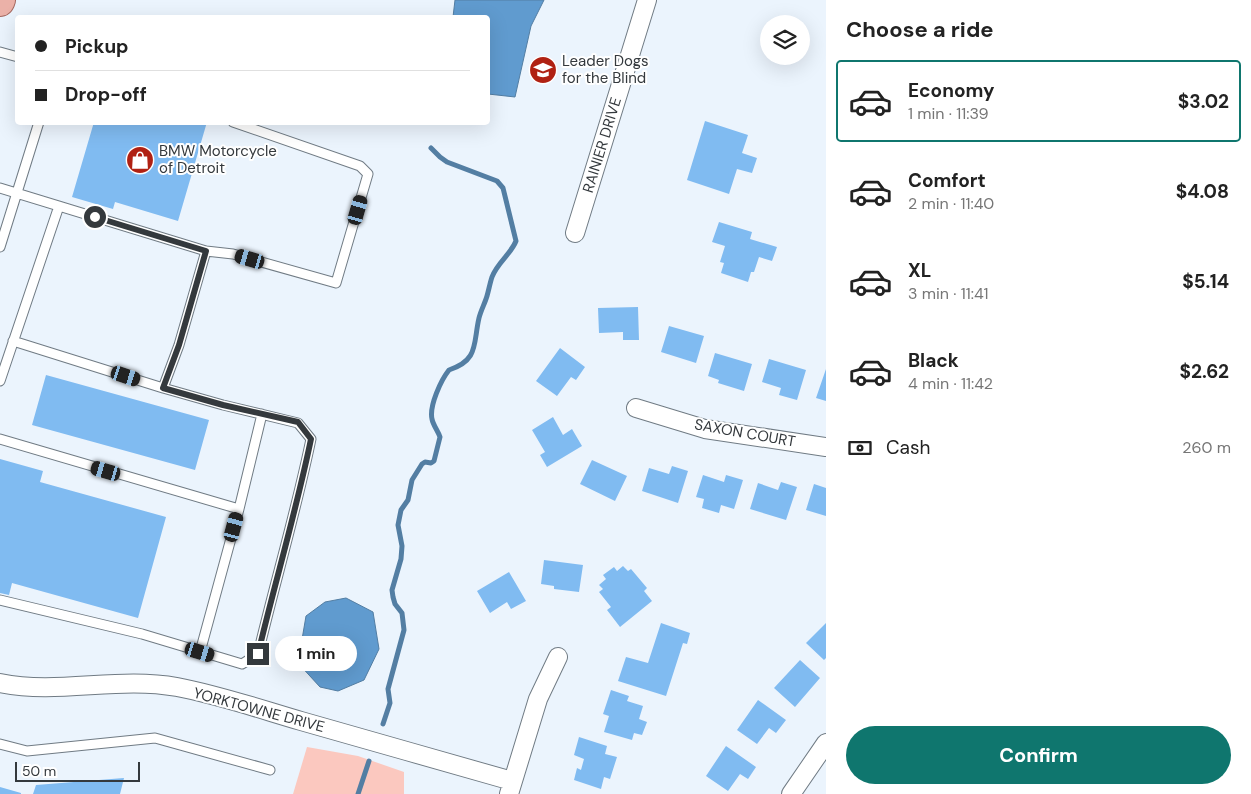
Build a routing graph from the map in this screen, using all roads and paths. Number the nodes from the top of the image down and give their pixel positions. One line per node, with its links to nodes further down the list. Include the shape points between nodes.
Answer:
1 (647, 0): 9 (street, RAINIER DRIVE)
2 (0, 52): 3 (lane)
3 (15, 56)
4 (39, 125): 7 (lane)
5 (242, 125): 11 (lane, via 360,166 368,174 336,283 233,254)
6 (0, 188): 7 (lane)
7 (17, 193): 8 (lane); 10 (lane)
8 (59, 206): 11 (lane); 12 (lane)
9 (575, 233)
10 (0, 247)
11 (206, 251): 14 (lane)
12 (13, 342): 13 (lane); 14 (lane)
13 (0, 381)
14 (163, 388): 16 (lane)
15 (636, 408): 18 (street, SAXON COURT, via 705,429)
16 (262, 414): 19 (lane); 21 (lane, via 298,422 311,439 258,654 242,664)
17 (0, 439): 19 (lane)
18 (826, 447)
19 (239, 509): 21 (lane)
20 (0, 600): 21 (lane, via 142,634)
21 (200, 652)
22 (558, 658): 27 (street, via 538,699)
23 (0, 683): 27 (street, YORKTOWNE DRIVE, via 49,688 127,683 176,687 244,704)
24 (0, 744): 26 (lane, via 27,751 155,738)
25 (826, 744): 28 (street)
26 (270, 770)
27 (510, 788)
28 (791, 794)

